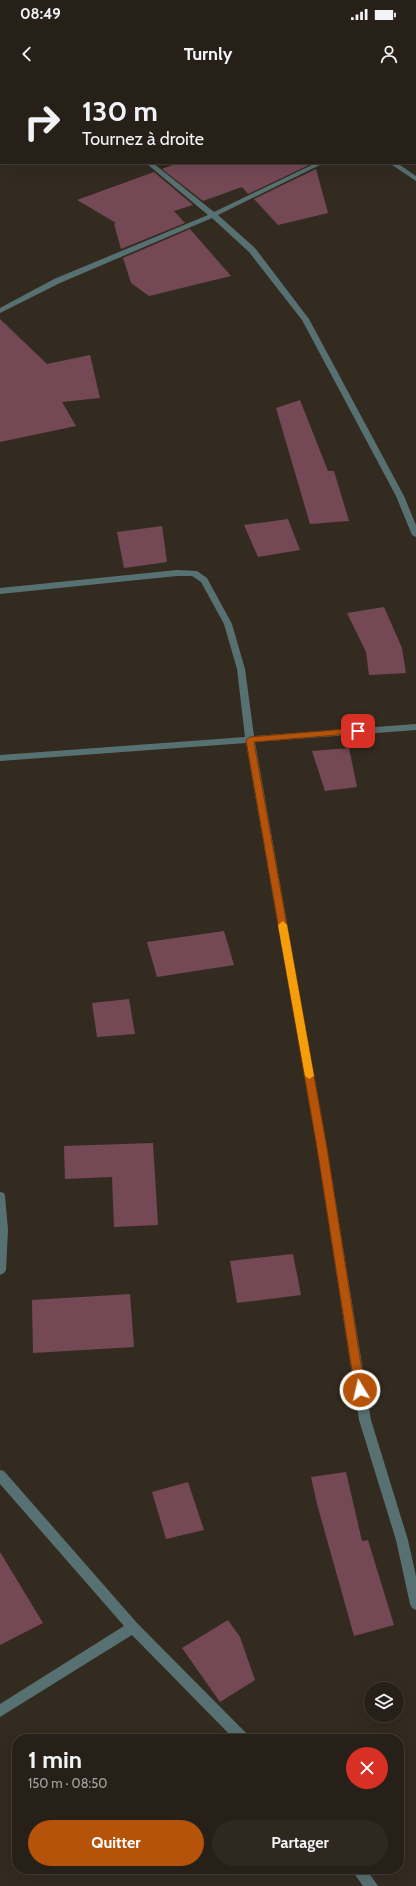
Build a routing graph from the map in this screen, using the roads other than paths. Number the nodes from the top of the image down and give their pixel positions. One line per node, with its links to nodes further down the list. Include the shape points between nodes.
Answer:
1 (150, 164): 5 (street)
2 (319, 164): 5 (street)
3 (394, 164): 4 (street)
4 (416, 179)
5 (213, 215): 6 (street, via 57,281); 7 (street, via 252,250 305,319 400,496)
6 (0, 311)
7 (416, 535)
8 (0, 591): 10 (street, via 182,572 198,575 209,588 228,624 241,669)
9 (416, 727): 10 (street)
10 (250, 740): 11 (street); 15 (street, via 322,1148 365,1420 402,1540)
11 (0, 758)
12 (0, 1196): 13 (street, via 3,1230)
13 (0, 1270)
14 (0, 1475): 16 (street)
15 (416, 1604)
16 (133, 1627): 17 (street); 18 (street)
17 (0, 1712)
18 (238, 1734)
19 (362, 1874): 20 (street)
20 (371, 1886)

